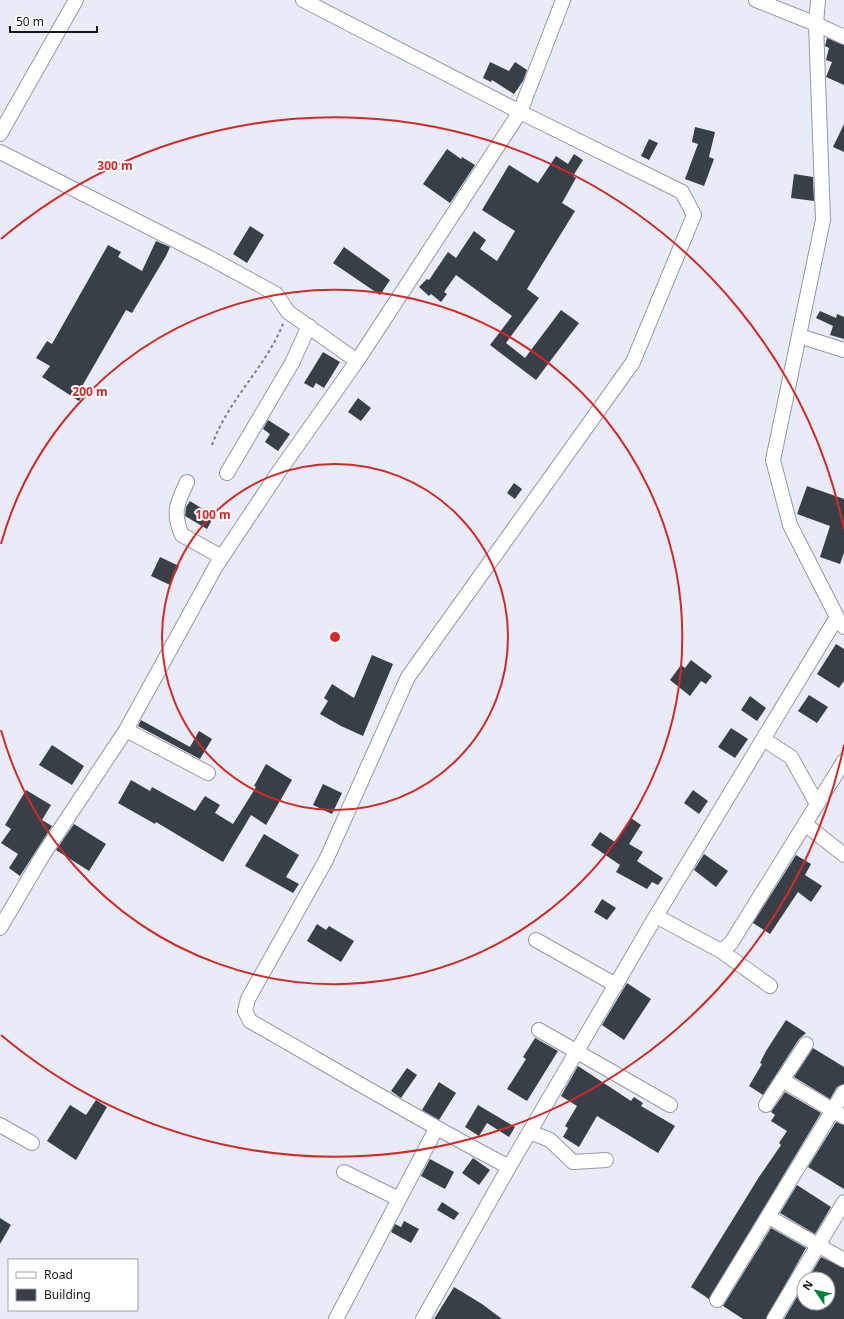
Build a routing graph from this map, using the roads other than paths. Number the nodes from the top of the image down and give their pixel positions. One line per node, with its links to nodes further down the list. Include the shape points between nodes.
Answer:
1 (76, 0): 9 (street)
2 (303, 0): 8 (street)
3 (563, 0): 8 (street)
4 (756, 0): 6 (street)
5 (818, 0): 6 (street)
6 (816, 24): 7 (street); 12 (street, via 823,220)
7 (844, 37)
8 (520, 112): 14 (street); 41 (street, via 682,192 694,215 633,362 408,677 326,860 248,999 245,1010 250,1021 378,1093)
9 (0, 134)
10 (0, 152): 11 (street, via 276,294 288,312)
11 (309, 326): 14 (street); 15 (street, via 292,363)
12 (799, 336): 13 (street); 18 (street, via 773,460 790,525)
13 (844, 350)
14 (357, 361): 17 (street)
15 (227, 473)
16 (187, 482): 17 (street, via 176,504 176,516 182,535)
17 (222, 557): 19 (street)
18 (840, 622): 20 (street)
19 (126, 730): 22 (street); 27 (street, via 43,855)
20 (763, 740): 23 (street, via 791,757); 26 (street)
21 (844, 761): 23 (street)
22 (208, 773)
23 (817, 804): 24 (street)
24 (805, 824): 25 (street); 29 (street, via 731,943)
25 (844, 855)
26 (656, 916): 29 (street); 30 (street)
27 (0, 928)
28 (536, 940): 30 (street)
29 (721, 951): 31 (street)
30 (616, 985): 34 (street)
31 (770, 986)
32 (539, 1030): 34 (street)
33 (806, 1044): 35 (street)
34 (577, 1051): 37 (street); 42 (street)
35 (782, 1080): 38 (street); 39 (street)
36 (844, 1092): 39 (street)
37 (670, 1105)
38 (766, 1105)
39 (839, 1114): 49 (street)
40 (0, 1125): 43 (street)
41 (436, 1129): 45 (street); 47 (street)
42 (530, 1132): 44 (street, via 550,1140 574,1162); 45 (street)
43 (32, 1143)
44 (606, 1160)
45 (509, 1167): 54 (street)
46 (344, 1172): 47 (street)
47 (399, 1199): 53 (street)
48 (844, 1202): 50 (street)
49 (769, 1218): 50 (street); 52 (street)
50 (818, 1246): 51 (street); 55 (street)
51 (844, 1260)
52 (717, 1300)
53 (336, 1319)
54 (423, 1319)
55 (774, 1319)

